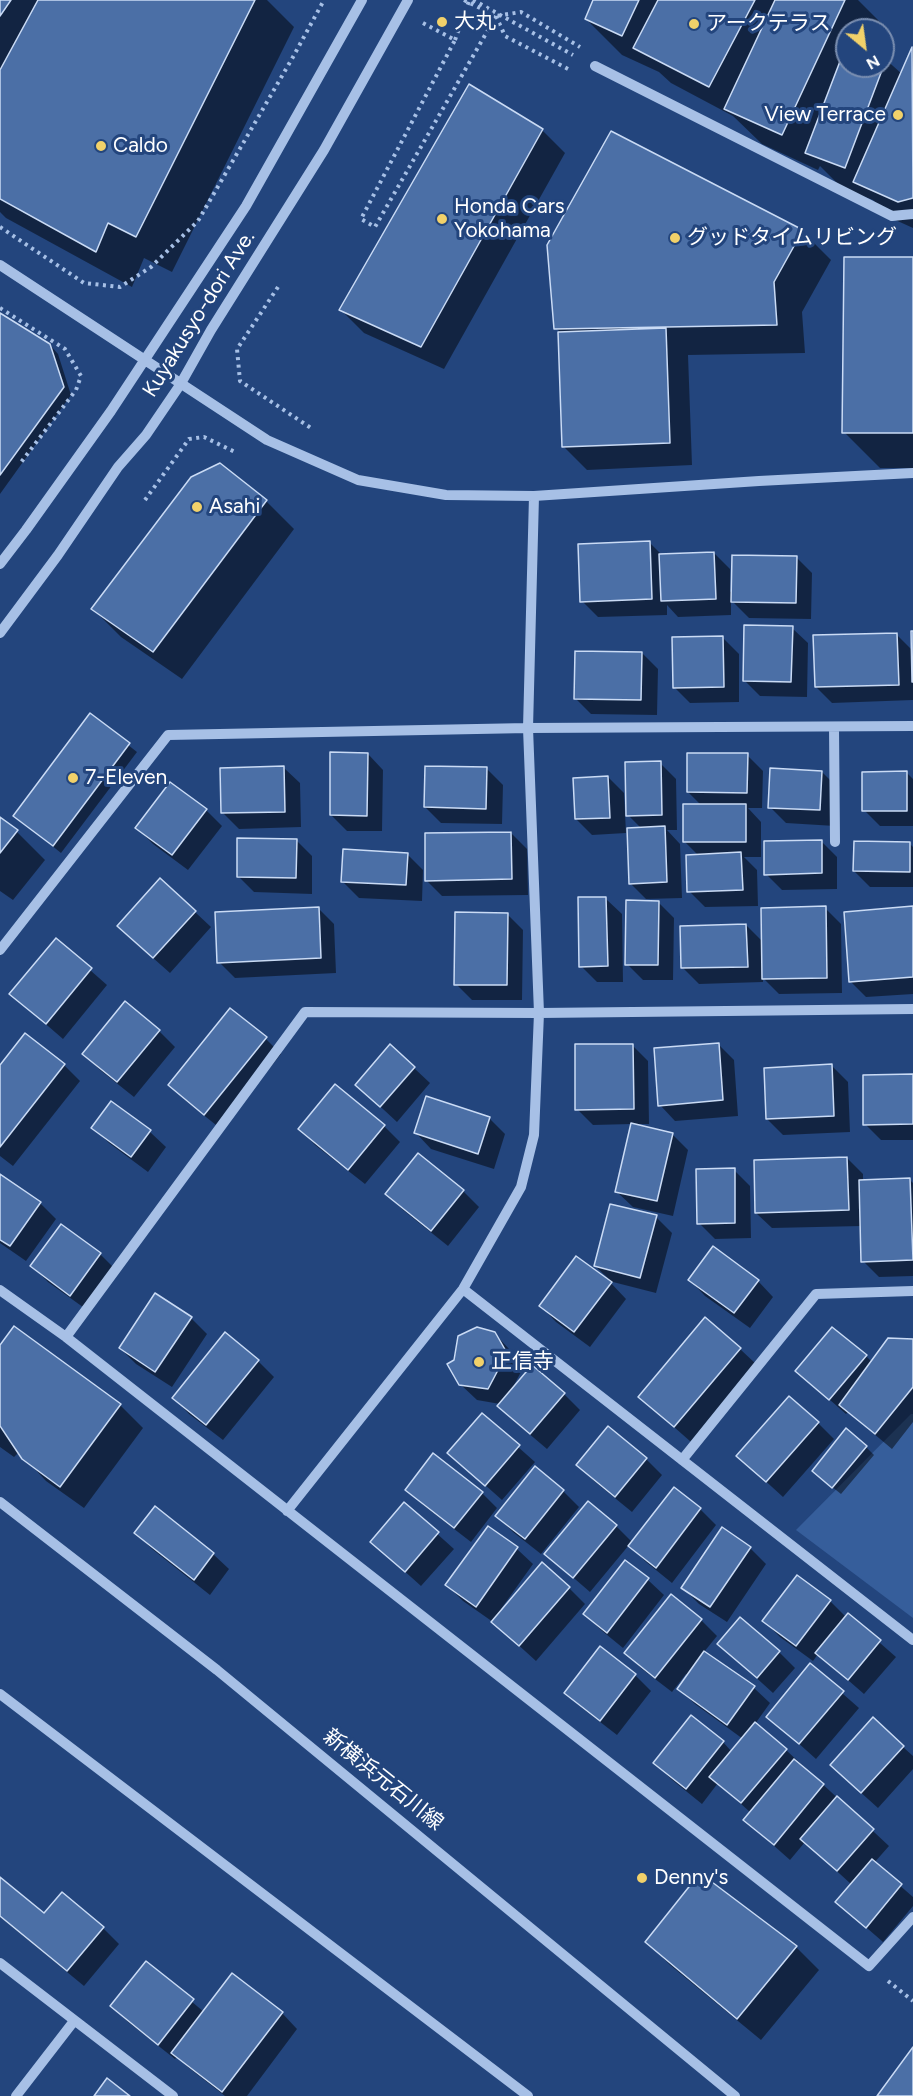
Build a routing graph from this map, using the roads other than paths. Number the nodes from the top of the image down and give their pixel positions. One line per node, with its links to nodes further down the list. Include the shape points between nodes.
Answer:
1 (362, 0): 6 (street, Kuyakusyo-dori Ave., via 246,206)
2 (408, 0): 7 (street, Kuyakusyo-dori Ave., via 324,150)
3 (595, 66): 4 (street, via 892,216)
4 (913, 214)
5 (0, 265): 6 (street)
6 (143, 360): 7 (street); 10 (street, Kuyakusyo-dori Ave.)
7 (180, 385): 9 (street, via 267,440 358,480 446,495); 11 (street, Kuyakusyo-dori Ave.)
8 (913, 473): 9 (street)
9 (534, 496): 14 (street)
10 (0, 564)
11 (0, 633)
12 (913, 726): 13 (street)
13 (834, 727): 14 (street); 15 (street)
14 (528, 728): 16 (street, via 168,735); 18 (street)
15 (835, 842)
16 (0, 950)
17 (913, 1009): 18 (street)
18 (539, 1013): 19 (street, via 534,1135 521,1187); 22 (street, via 305,1012)
19 (463, 1289): 23 (street); 25 (street)
20 (0, 1290): 22 (street)
21 (913, 1291): 23 (street, via 816,1294)
22 (66, 1337): 25 (street)
23 (682, 1460): 26 (street)
24 (0, 1502): 34 (street, 新横浜元石川線, via 217,1670)
25 (287, 1511): 28 (street, via 869,1966)
26 (913, 1640)
27 (0, 1694): 33 (street)
28 (913, 1917)
29 (0, 1963): 30 (street)
30 (74, 2021): 31 (street); 32 (street)
31 (16, 2096)
32 (173, 2096)
33 (528, 2096)
34 (735, 2096)

